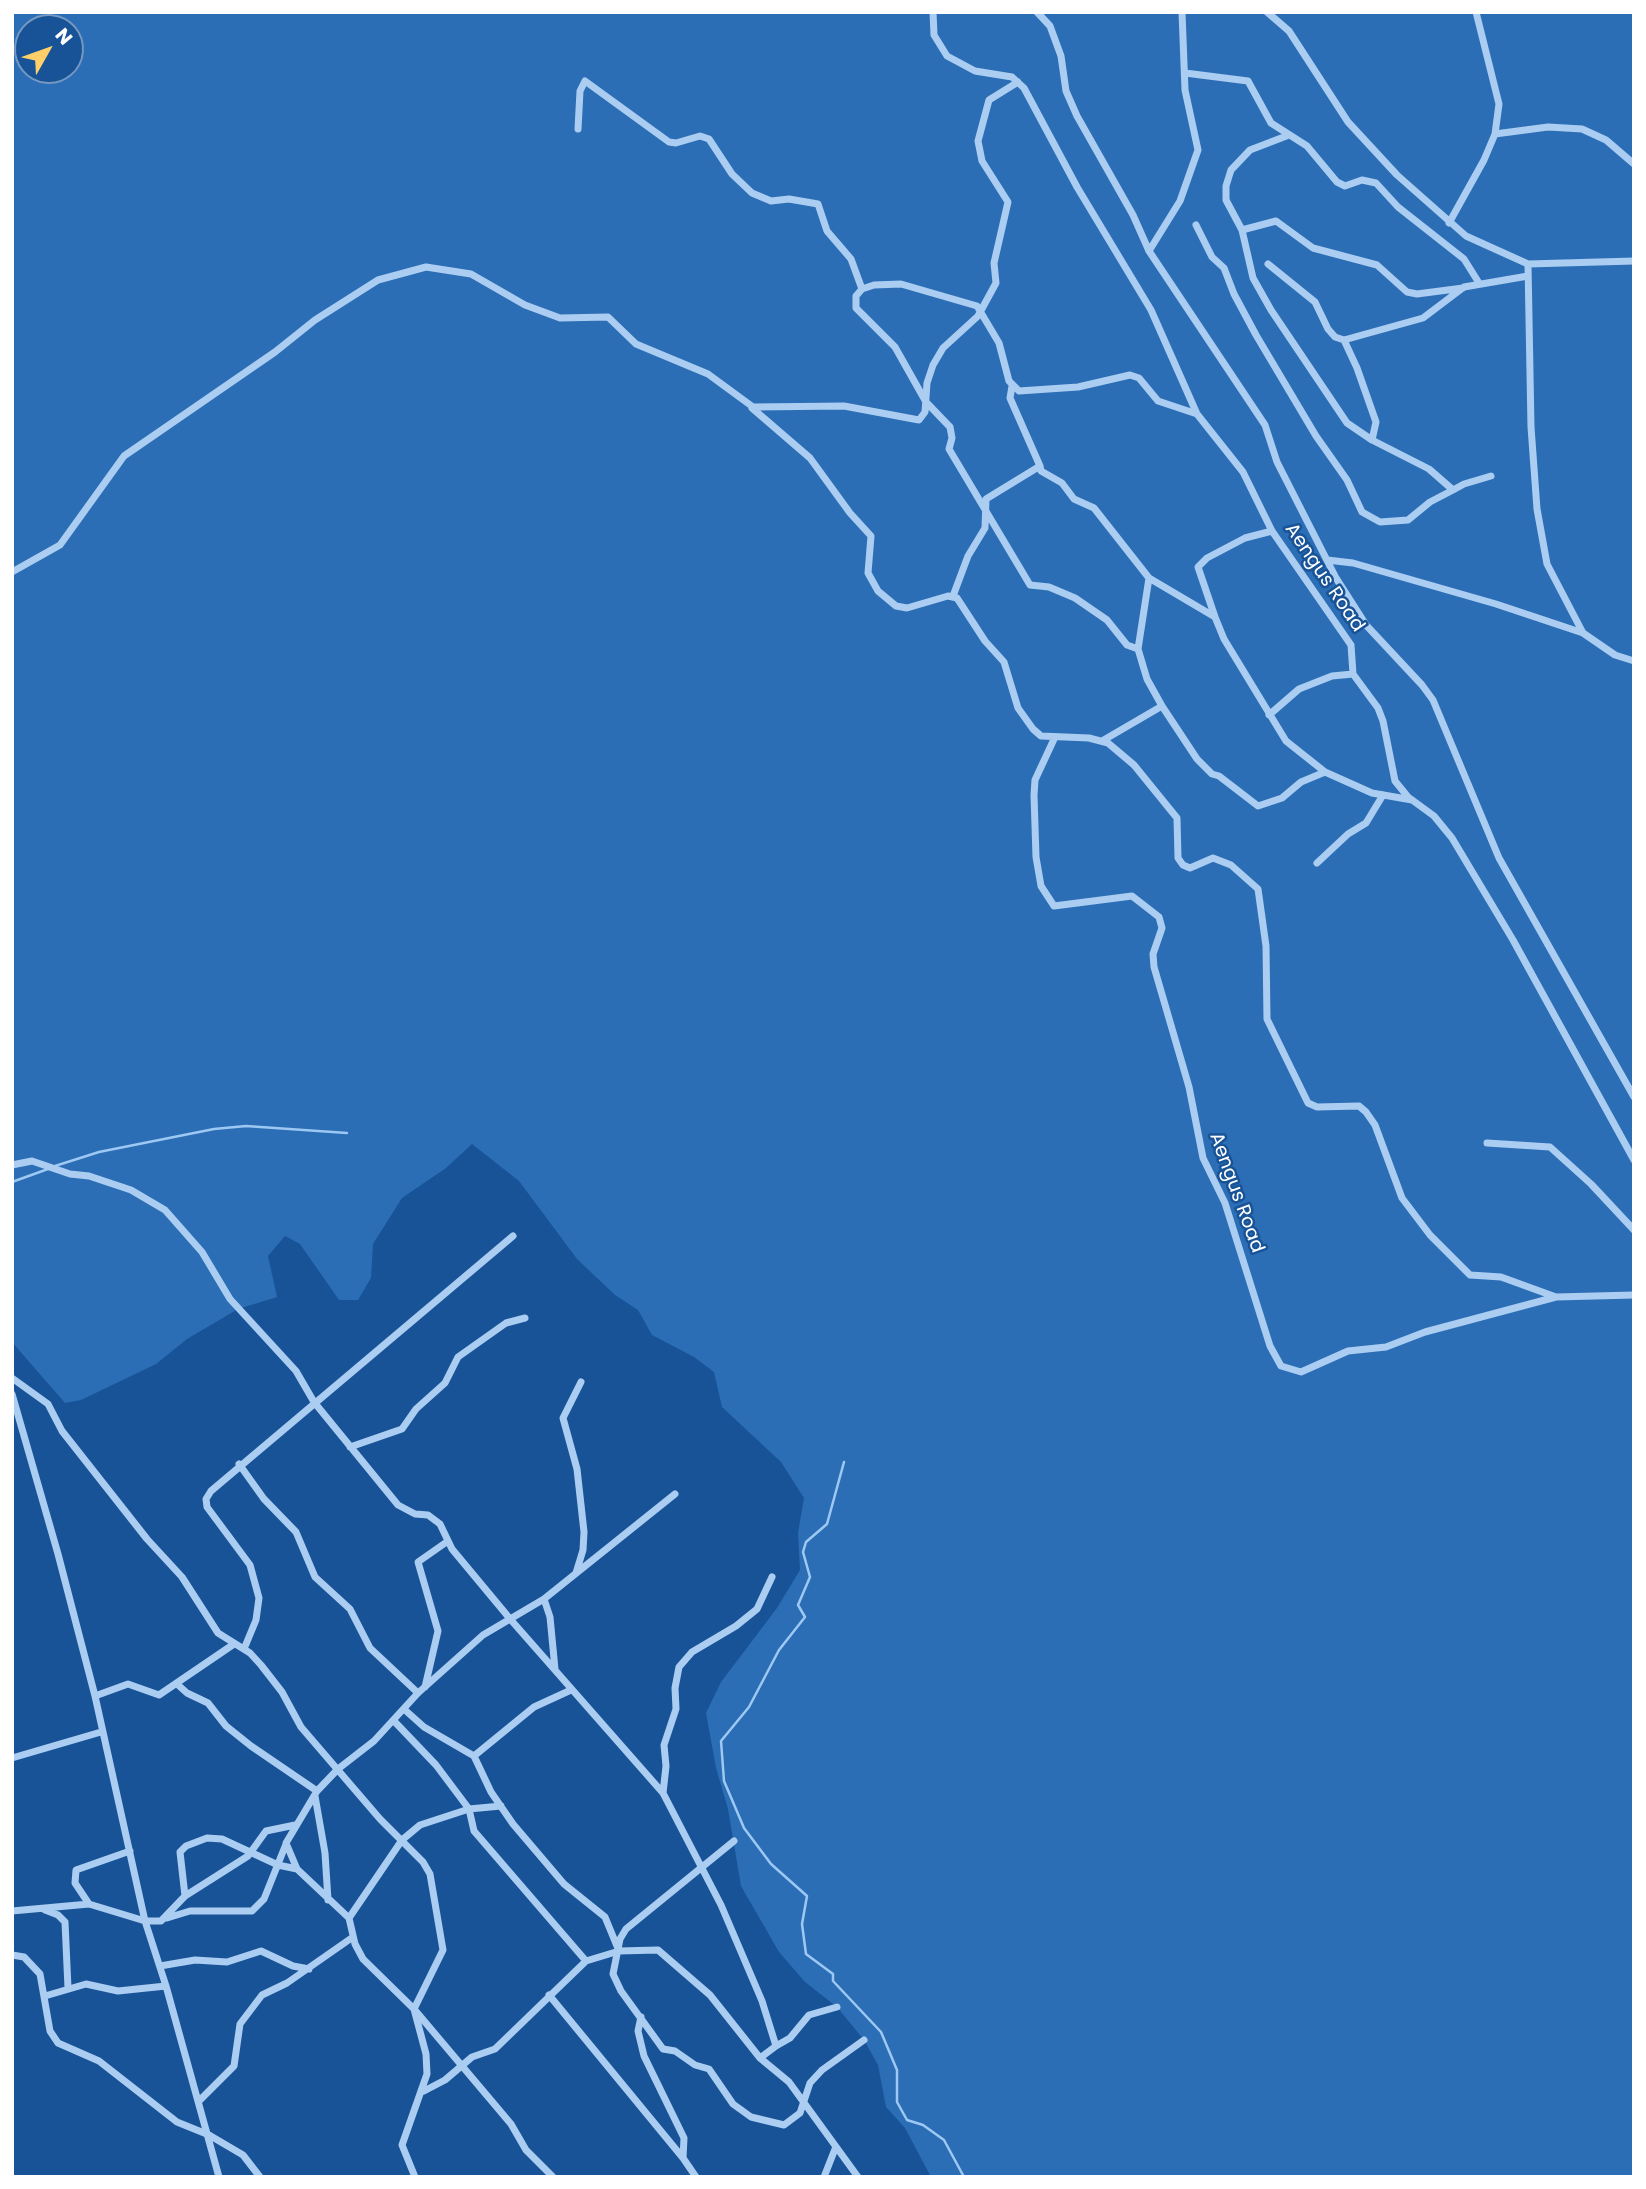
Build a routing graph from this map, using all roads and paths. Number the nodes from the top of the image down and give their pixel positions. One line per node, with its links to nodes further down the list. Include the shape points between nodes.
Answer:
1 (933, 12): 7 (street, via 934,35 947,56 975,71 1012,76)
2 (1037, 12): 15 (street, via 1050,26 1077,116)
3 (1182, 12): 6 (street)
4 (1267, 12): 12 (street, via 1289,31 1348,122)
5 (1476, 12): 9 (street, via 1499,104)
6 (1185, 73): 10 (street, via 1248,81 1264,115); 15 (street, via 1198,150 1180,201)
7 (1018, 82): 23 (street, via 989,100 978,141 979,154 1006,197 1008,211 993,263 996,283); 28 (street, Aengus Road, via 1151,310)
8 (578, 129): 22 (street, via 585,80 669,142 700,136 709,139 732,174 752,192 771,201 789,198 818,204 827,231 851,259)
9 (1495, 134): 11 (street, via 1548,127 1582,129 1606,140); 12 (street)
10 (1289, 135): 14 (street, via 1250,150 1231,170 1226,200); 20 (street, via 1307,146 1337,182 1345,186 1362,180 1376,183 1398,207 1464,259)
11 (1634, 164)
12 (1449, 223): 18 (street, via 1466,236)
13 (1196, 225): 32 (street, via 1362,512 1380,522 1408,520)
14 (1242, 230): 21 (street, via 1276,221 1313,248 1377,265 1407,292); 29 (street, via 1253,278 1271,310 1347,423)
15 (1149, 251): 35 (street, via 1265,425 1277,462)
16 (1634, 261): 18 (street)
17 (1268, 264): 24 (street, via 1315,302 1328,329)
18 (1528, 264): 19 (street)
19 (1528, 276): 20 (street); 40 (street, via 1537,509 1547,564)
20 (1479, 283): 21 (street)
21 (1464, 287): 24 (street, via 1423,318)
22 (862, 289): 23 (street, via 901,284); 27 (street, via 856,296 856,308 895,347)
23 (981, 310): 25 (street, via 999,343); 27 (street, via 943,348 927,383)
24 (1344, 340): 29 (street, via 1376,422)
25 (1012, 386): 28 (street, via 1019,391 1078,387 1130,374 1158,401); 30 (street, via 1010,398)
26 (740, 399): 27 (street, via 761,408 844,407 915,421 922,419); 36 (street, via 708,374 636,344 608,317 560,318 525,305 471,274 441,267 413,269 378,280 315,320 124,456 60,545); 38 (street, via 810,458 866,529 872,547 869,579 878,591 896,606 907,608)
27 (926, 401): 33 (street, via 950,427 948,449)
28 (1197, 414): 34 (street, Aengus Road, via 1243,472)
29 (1372, 440): 32 (street, via 1429,469)
30 (1040, 466): 33 (street, via 990,495); 37 (street, via 1074,499 1094,508)
31 (1491, 476): 32 (street)
32 (1453, 491)
33 (985, 513): 38 (street, via 985,528); 41 (street, via 1030,585 1075,598 1107,620 1127,645)
34 (1272, 531): 39 (street, via 1245,538 1198,567); 43 (street, Aengus Road, via 1351,645)
35 (1326, 560): 40 (street, via 1379,570); 52 (street, via 1366,625 1433,700 1499,858)
36 (12, 572)
37 (1149, 578): 39 (street); 41 (street)
38 (953, 596): 46 (street, via 1004,662 1027,723 1041,736)
39 (1215, 617): 45 (street)
40 (1583, 634): 42 (street)
41 (1138, 649): 44 (street)
42 (1634, 662)
43 (1353, 674): 45 (street, via 1332,676 1299,689); 50 (street, Aengus Road, via 1378,708 1395,781)
44 (1162, 706): 47 (street); 48 (street, via 1212,774 1256,805 1282,799 1301,782)
45 (1269, 715): 48 (street, via 1286,741)
46 (1055, 737): 47 (street); 59 (street, Aengus Road, via 1035,780 1041,886 1054,906 1132,895 1160,917 1154,967 1189,1087 1203,1158 1225,1203 1270,1346 1281,1366 1301,1372 1348,1351 1386,1347)
47 (1102, 741): 59 (street, via 1134,765 1167,802 1177,818 1178,858 1183,865 1190,868 1213,858 1231,865 1258,889 1266,946 1267,1019 1308,1103 1359,1106 1366,1112 1402,1198 1430,1235 1470,1275 1501,1277)
48 (1325, 772): 49 (street)
49 (1383, 795): 50 (street); 51 (street, via 1366,823)
50 (1412, 800): 54 (street, Aengus Road, via 1434,816 1452,838)
51 (1317, 863)
52 (1634, 1097)
53 (1487, 1143): 56 (street, via 1550,1147)
54 (1634, 1160)
55 (12, 1165): 64 (street, via 32,1161 89,1176 131,1190 165,1210 202,1252 230,1299 296,1371)
56 (1634, 1230)
57 (513, 1236): 64 (street)
58 (1634, 1295): 59 (street, Aengus Road)
59 (1556, 1297)
60 (524, 1318): 65 (street, via 506,1324 458,1357 444,1383 402,1429)
61 (12, 1378): 73 (street, via 48,1404 62,1431 182,1577 218,1633)
62 (581, 1382): 69 (street, via 563,1418 576,1461 584,1532)
63 (12, 1394): 79 (street)
64 (314, 1402): 65 (street); 66 (street)
65 (351, 1447): 68 (street, via 398,1505 435,1518)
66 (239, 1464): 74 (street, via 206,1499 215,1520 250,1565 259,1598); 78 (street, via 296,1532 315,1577 350,1609 370,1648)
67 (675, 1494): 69 (street)
68 (448, 1541): 72 (street); 78 (street, via 418,1562 438,1631)
69 (576, 1574): 71 (street)
70 (772, 1577): 87 (street, via 757,1609 692,1652 679,1667 676,1709 664,1745)
71 (544, 1599): 72 (street); 75 (street)
72 (511, 1620): 75 (street); 78 (street, via 483,1635)
73 (234, 1644): 74 (street); 76 (street)
74 (244, 1649): 85 (street, via 268,1673 301,1727)
75 (555, 1670): 77 (street)
76 (177, 1684): 79 (street, via 159,1695 128,1684); 86 (street, via 208,1703 226,1726)
77 (571, 1690): 83 (street, via 534,1706); 87 (street)
78 (421, 1691): 80 (street)
79 (94, 1696): 82 (street)
80 (405, 1710): 81 (street); 83 (street)
81 (394, 1721): 85 (street); 89 (street)
82 (101, 1732): 84 (street); 94 (street)
83 (474, 1756): 88 (street)
84 (12, 1758)
85 (338, 1769): 86 (street); 91 (street)
86 (316, 1793): 90 (street); 100 (street)
87 (663, 1793): 97 (street)
88 (501, 1806): 89 (street); 108 (street, via 564,1884 605,1917)
89 (469, 1809): 91 (street, via 420,1825); 110 (street, via 474,1831)
90 (295, 1825): 93 (street); 95 (street, via 266,1831)
91 (402, 1840): 104 (street); 118 (street, via 430,1874 443,1938 439,1963)
92 (734, 1841): 97 (street)
93 (286, 1843): 96 (street); 98 (street)
94 (130, 1851): 101 (street, via 76,1870 75,1884); 106 (street)
95 (251, 1852): 96 (street); 99 (street); 99 (street, via 222,1839 207,1838 181,1849)
96 (278, 1865): 98 (street); 105 (street, via 264,1899 252,1911 190,1911)
97 (700, 1866): 108 (street, via 626,1928); 121 (street, via 742,1948)
98 (297, 1869): 100 (street)
99 (185, 1896): 105 (street)
100 (328, 1900): 104 (street)
101 (89, 1904): 102 (street); 106 (street)
102 (41, 1908): 103 (street); 114 (street, via 65,1922)
103 (12, 1911)
104 (349, 1918): 107 (street)
105 (164, 1919): 106 (street)
106 (145, 1921): 111 (street)
107 (353, 1937): 112 (street); 118 (street, via 369,1966)
108 (619, 1951): 110 (street); 119 (street, via 613,1974); 122 (street, via 658,1950 710,1995)
109 (12, 1955): 116 (street, via 32,1962)
110 (586, 1961): 115 (street)
111 (160, 1966): 112 (street, via 195,1960 227,1962 261,1951); 113 (street)
112 (310, 1969): 125 (street, via 262,1995 240,2024 234,2066)
113 (166, 1986): 114 (street, via 118,1991 86,1984); 125 (street)
114 (68, 1988): 116 (street)
115 (550, 1995): 123 (street, via 495,2049 472,2057); 129 (street)
116 (45, 1996): 127 (street, via 50,2031 58,2043 99,2061 177,2122)
117 (836, 2007): 121 (street, via 809,2015 790,2038)
118 (414, 2009): 123 (street); 124 (street, via 426,2054)
119 (641, 2017): 126 (street, via 663,2049 709,2069 733,2104 751,2117 784,2124 793,2121); 129 (street, via 638,2031 644,2056 684,2138)
120 (864, 2040): 126 (street, via 816,2077 806,2092)
121 (776, 2046): 122 (street)
122 (760, 2058): 126 (street, via 789,2082)
123 (462, 2067): 124 (street); 133 (street, via 511,2124 526,2150)
124 (424, 2091): 132 (street, via 402,2145)
125 (199, 2101): 127 (street)
126 (805, 2106): 128 (street)
127 (209, 2134): 130 (street); 131 (street, via 243,2155)
128 (835, 2149): 135 (street); 136 (street)
129 (683, 2158): 134 (street)
130 (219, 2177)
131 (260, 2177)
132 (415, 2177)
133 (553, 2177)
134 (696, 2177)
135 (824, 2177)
136 (858, 2177)

